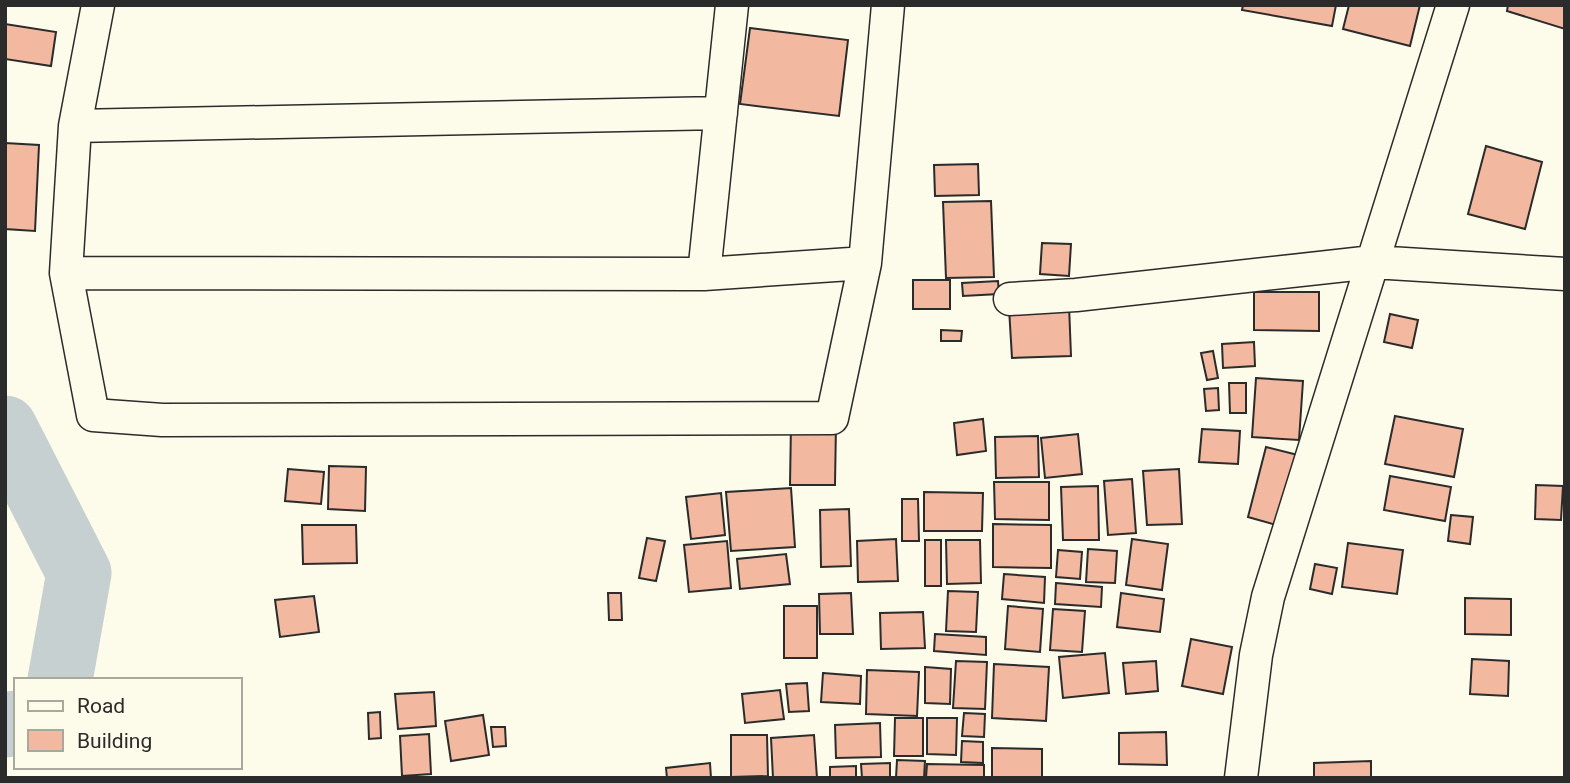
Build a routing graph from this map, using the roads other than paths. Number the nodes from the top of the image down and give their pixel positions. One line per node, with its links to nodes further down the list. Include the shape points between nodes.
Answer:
1 (98, 5): 6 (street)
2 (732, 5): 5 (street)
3 (888, 5): 8 (street)
4 (1453, 5): 7 (street)
5 (720, 113): 6 (street); 10 (street)
6 (75, 126): 9 (street)
7 (1373, 262): 11 (street); 12 (street); 13 (street, via 1268,597 1254,667)
8 (865, 263): 9 (street, via 832,418 162,420 93,415); 10 (street)
9 (66, 273): 10 (street)
10 (704, 274)
11 (1565, 274)
12 (1010, 299)
13 (1241, 778)

